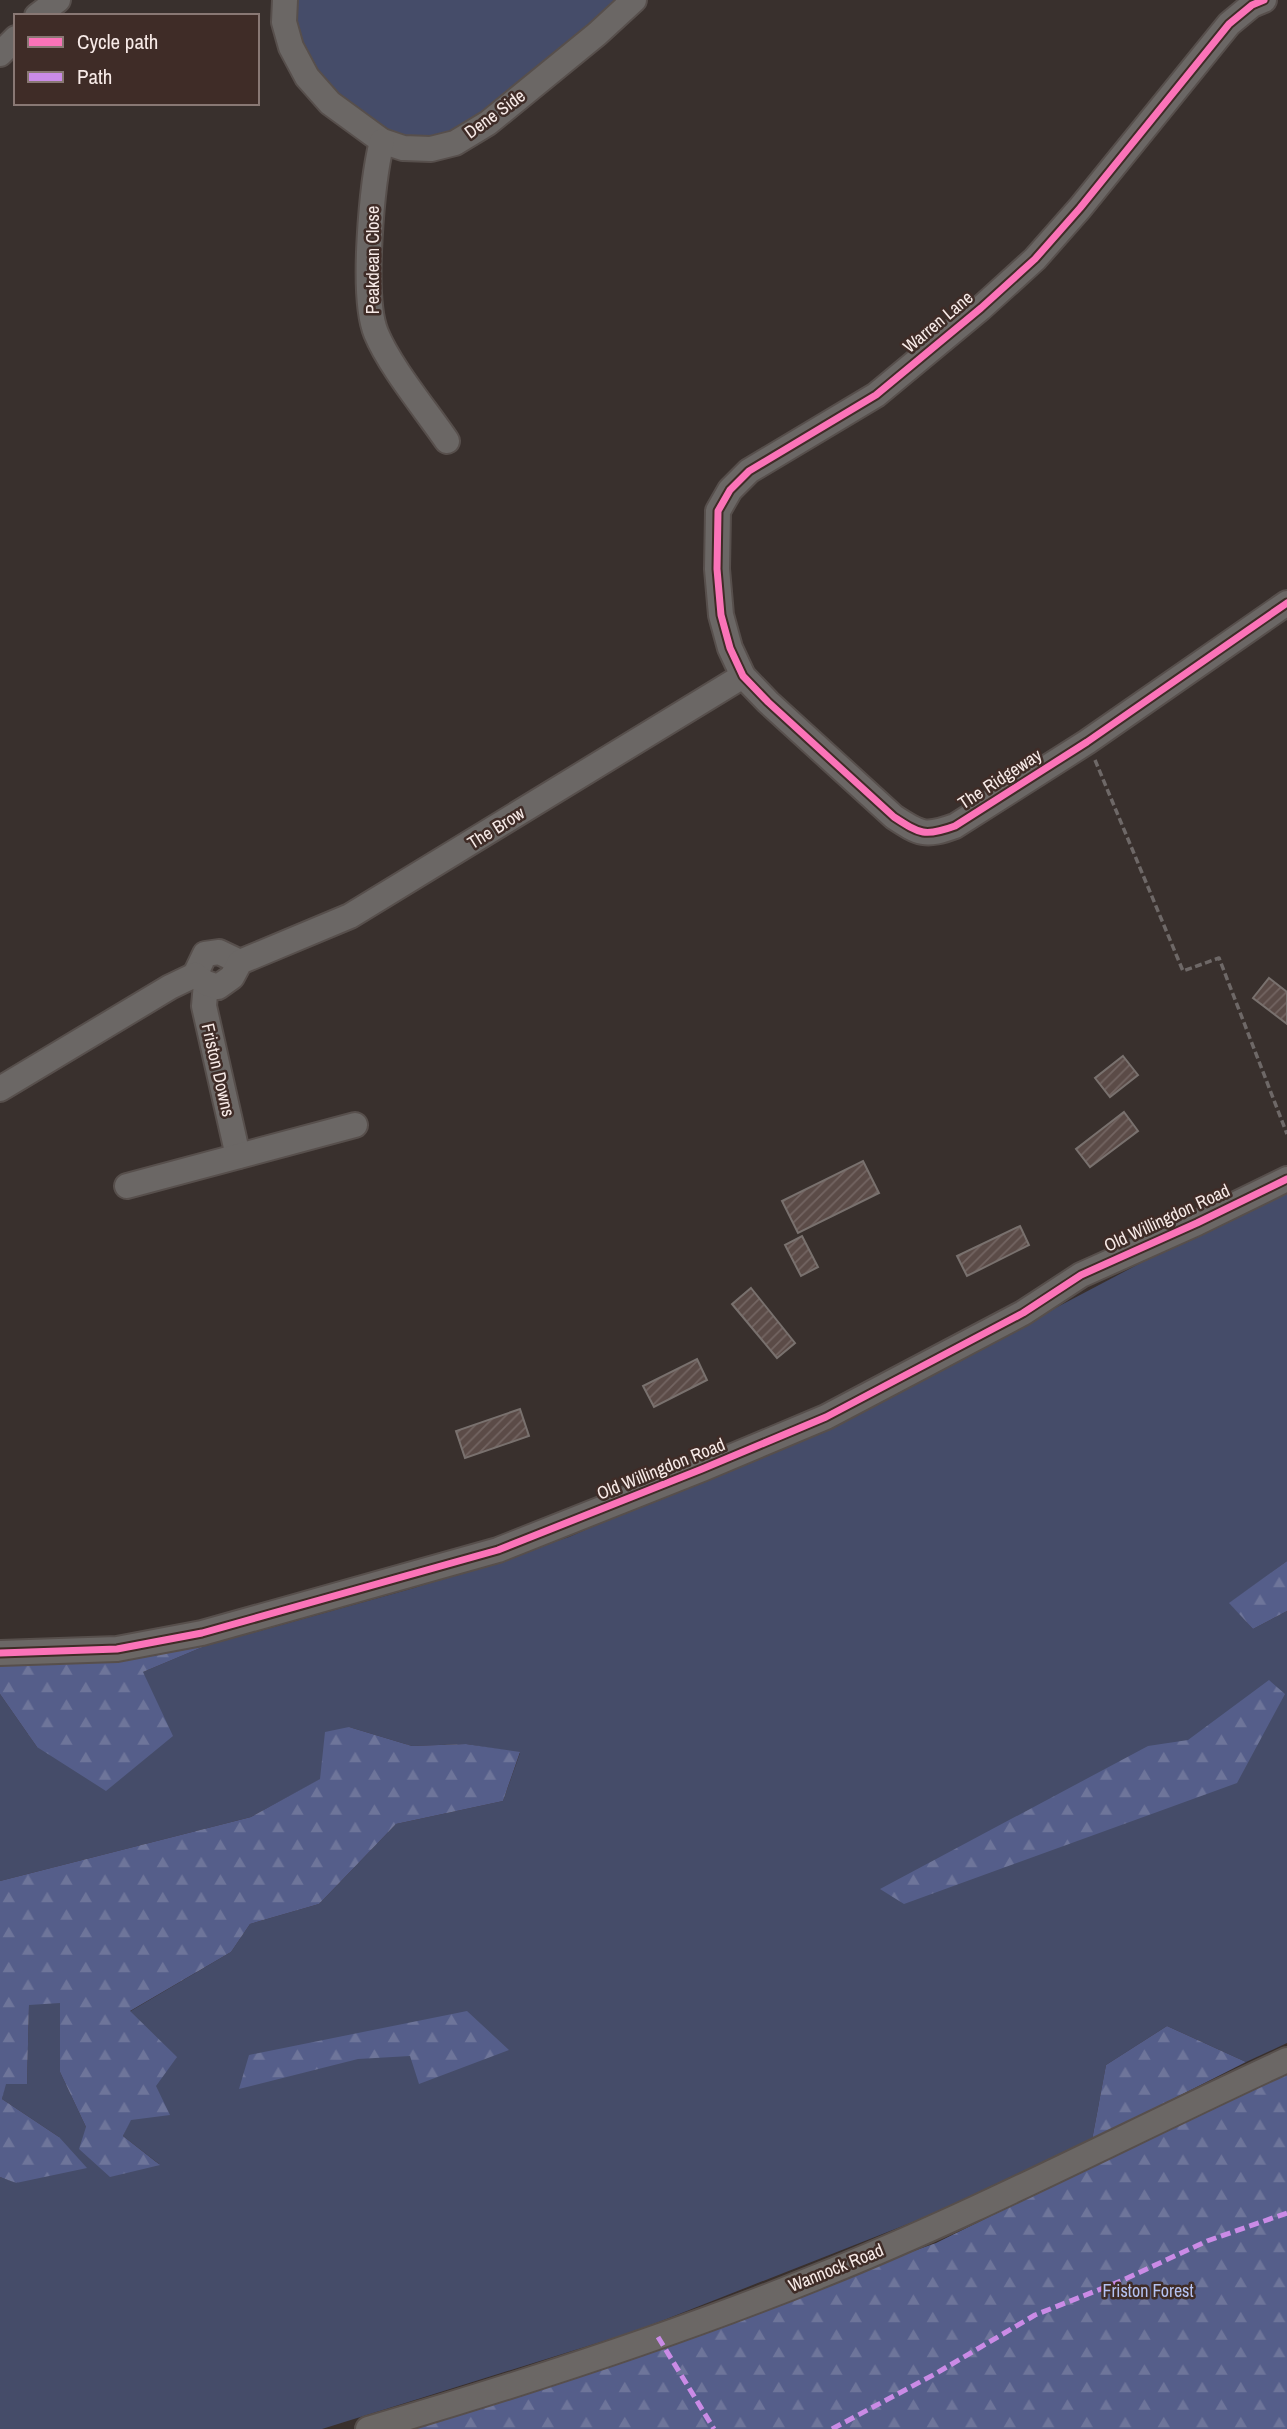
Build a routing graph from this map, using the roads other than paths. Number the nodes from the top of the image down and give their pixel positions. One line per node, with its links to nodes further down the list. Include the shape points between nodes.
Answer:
1 (58, 0): 5 (street)
2 (285, 0): 8 (street, Dene Side, via 284,22 291,47 307,77 330,103)
3 (634, 0): 8 (street, Dene Side, via 488,123 455,143 431,149 403,148)
4 (1264, 0): 11 (street, Warren Lane, via 1229,24 1035,260 876,395 749,471 730,491 718,511 717,569 721,615)
5 (40, 14)
6 (14, 40): 7 (street)
7 (0, 54)
8 (382, 141): 9 (street, Peakdean Close, via 372,197 370,306 375,331)
9 (447, 442)
10 (1287, 603): 11 (street, The Ridgeway, via 1087,742 955,826 934,834 915,830 894,817)
11 (743, 676): 12 (street, The Brow, via 350,916 240,962 218,987)
12 (200, 979): 13 (street, The Brow, via 170,987); 15 (street, Friston Downs)
13 (0, 1089)
14 (355, 1125): 15 (street)
15 (238, 1156): 17 (street)
16 (1287, 1179): 18 (street, Old Willingdon Road, via 1081,1275 1023,1313 826,1417 510,1546 202,1633 117,1649)
17 (127, 1186)
18 (0, 1653)
19 (1287, 2060): 20 (street, Wannock Road, via 1006,2196 818,2277 657,2337)
20 (368, 2429)

